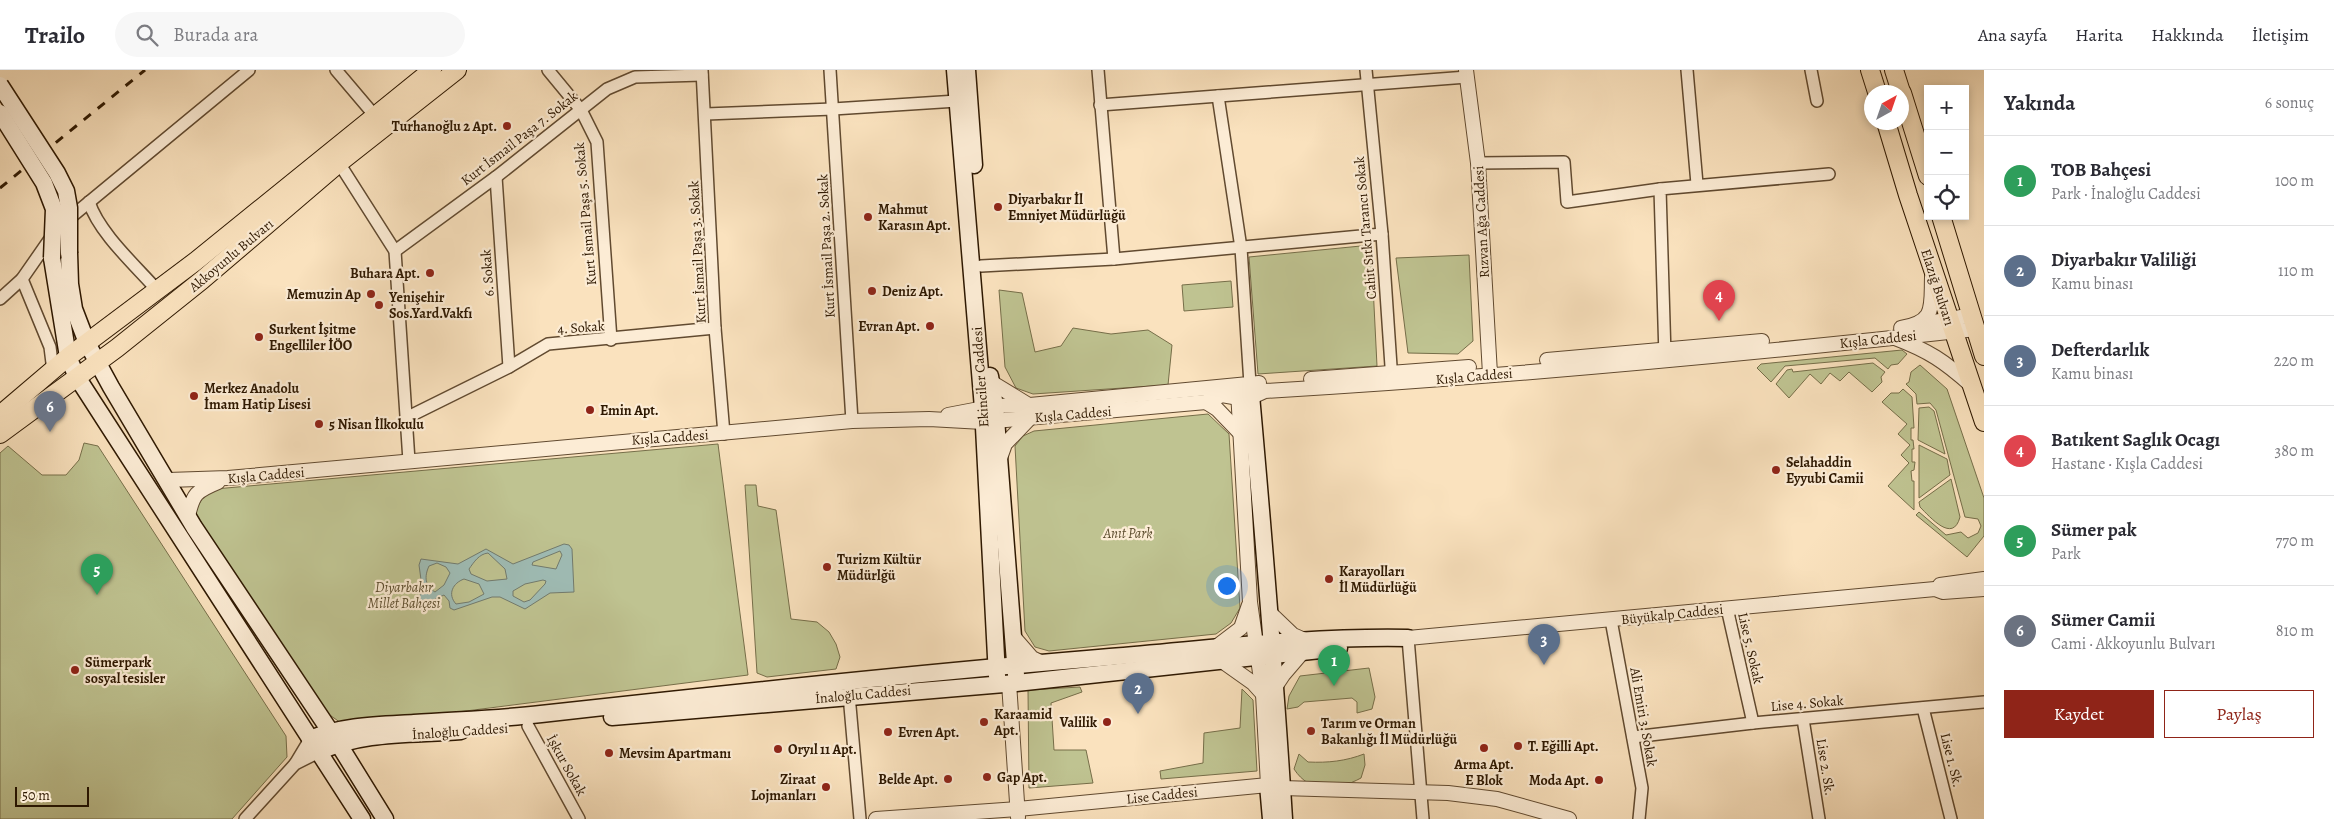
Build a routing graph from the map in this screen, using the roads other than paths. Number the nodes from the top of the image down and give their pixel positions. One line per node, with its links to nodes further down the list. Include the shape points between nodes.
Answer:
1 (249, 70): 39 (street)
2 (336, 70): 29 (street)
3 (432, 70): 29 (main road, Akkoyunlu Bulvarı)
4 (457, 70): 32 (main road, Akkoyunlu Bulvarı)
5 (548, 70): 25 (street, Kurt İsmail Paşa 5. Sokak)
6 (830, 70): 26 (street, Kurt İsmail Paşa 2. Sokak)
7 (955, 70): 22 (main road, Ekinciler Caddesi)
8 (967, 70): 45 (main road, Ekinciler Caddesi)
9 (1098, 70): 24 (street)
10 (1366, 70): 17 (street, Cahit Sıtkı Tarancı Sokak)
11 (1687, 70): 37 (street)
12 (1811, 70): 23 (street)
13 (1870, 70): 19 (main road)
14 (1894, 70): 20 (main road)
15 (702, 72): 25 (street, Kurt İsmail Paşa 7. Sokak, via 635,77 606,89); 28 (street, Kurt İsmail Paşa 3. Sokak)
16 (1466, 73): 17 (street); 33 (street, Rızvan Ağa Caddesi)
17 (1367, 84): 21 (street); 41 (street, Cahit Sıtkı Tarancı Sokak)
18 (0, 85): 56 (main road, bridge, via 58,173 66,191 74,309)
19 (1875, 85)
20 (1899, 85)
21 (1218, 96): 24 (street); 42 (street)
22 (958, 101): 26 (street); 71 (main road, Ekinciler Caddesi)
23 (1816, 102)
24 (1100, 105): 44 (street)
25 (581, 110): 36 (street, Kurt İsmail Paşa 7. Sokak); 55 (street, Kurt İsmail Paşa 5. Sokak, via 597,142)
26 (833, 110): 28 (street); 74 (street, Kurt İsmail Paşa 2. Sokak)
27 (0, 113): 59 (main road, bridge, via 44,182 54,209 52,258)
28 (706, 114): 53 (street, Kurt İsmail Paşa 3. Sokak)
29 (375, 116): 48 (main road, Akkoyunlu Bulvarı)
30 (1909, 118): 35 (main road)
31 (1889, 130): 46 (main road, Elazığ Bulvarı)
32 (339, 163): 43 (street); 60 (main road, Akkoyunlu Bulvarı, via 202,280)
33 (1478, 164): 38 (street, via 1564,162 1567,202); 62 (street, Rızvan Ağa Caddesi)
34 (1829, 174): 37 (street)
35 (1928, 175)
36 (496, 177): 43 (street, Kurt İsmail Paşa 7. Sokak); 61 (street, 6. Sokak)
37 (1697, 184): 38 (street)
38 (1660, 189): 57 (street)
39 (89, 202): 47 (street, via 43,245); 48 (street, via 110,236)
40 (1941, 220): 50 (main road, Elazığ Bulvarı)
41 (1382, 234): 42 (street); 65 (street, Cahit Sıtkı Tarancı Sokak)
42 (1241, 248): 44 (street); 68 (street)
43 (395, 251): 73 (street)
44 (1114, 258): 45 (street)
45 (981, 266): 66 (main road, Ekinciler Caddesi)
46 (1932, 269): 51 (street, via 1931,307 1928,316); 52 (main road, Elazığ Bulvarı)
47 (22, 279): 49 (street); 63 (street, via 50,347)
48 (157, 290): 56 (main road, Akkoyunlu Bulvarı)
49 (0, 299)
50 (1974, 322): 52 (street, Kışla Caddesi); 58 (main road, Elazığ Bulvarı)
51 (1918, 325): 52 (street); 57 (street)
52 (1951, 325): 54 (street, Kışla Caddesi); 67 (main road, Elazığ Bulvarı)
53 (715, 328): 55 (street, 4. Sokak); 77 (street, Kurt İsmail Paşa 3. Sokak)
54 (1892, 337): 57 (street, Kışla Caddesi); 67 (street, via 1942,360)
55 (611, 340): 61 (street, 4. Sokak, via 548,344)
56 (87, 343): 59 (main road, Akkoyunlu Bulvarı); 60 (main road)
57 (1665, 355): 62 (street, Kışla Caddesi)
58 (1984, 356)
59 (68, 357): 63 (main road, Akkoyunlu Bulvarı); 64 (main road)
60 (97, 362): 64 (main road, Akkoyunlu Bulvarı); 82 (main road)
61 (509, 367): 73 (street, 4. Sokak)
62 (1489, 370): 65 (street, Kışla Caddesi)
63 (54, 371): 72 (main road, Akkoyunlu Bulvarı)
64 (77, 377): 76 (main road, Akkoyunlu Bulvarı); 111 (main road)
65 (1392, 378): 68 (street, Kışla Caddesi)
66 (991, 382): 70 (street); 71 (main road, Ekinciler Caddesi)
67 (1971, 385): 75 (main road, Elazığ Bulvarı)
68 (1245, 391): 69 (street, Kışla Caddesi); 70 (street); 78 (street); 91 (main road)
69 (1206, 402): 70 (street, Kışla Caddesi); 78 (street)
70 (1030, 412): 71 (street, Kışla Caddesi); 80 (street, via 1005,444)
71 (989, 414): 74 (street, Kışla Caddesi); 80 (main road, Ekinciler Caddesi); 100 (main road, Ekinciler Caddesi)
72 (0, 415)
73 (406, 418): 79 (street)
74 (852, 421): 77 (street, Kışla Caddesi)
75 (1984, 422)
76 (0, 434)
77 (724, 434): 79 (street, Kışla Caddesi)
78 (1241, 434): 89 (street)
79 (409, 461): 81 (street, Kışla Caddesi)
80 (998, 462): 93 (main road, Ekinciler Caddesi)
81 (228, 478): 82 (street, Kışla Caddesi); 83 (street, via 200,490 192,500)
82 (168, 480): 83 (main road)
83 (188, 516): 109 (main road)
84 (1984, 572): 86 (street)
85 (1984, 579): 86 (street, Büyükalp Caddesi)
86 (1964, 581): 87 (street, Büyükalp Caddesi, via 1942,584)
87 (1935, 589): 88 (street, Büyükalp Caddesi, via 1943,592); 90 (street, Büyükalp Caddesi)
88 (1984, 589)
89 (1250, 602): 96 (street); 97 (street, via 1241,628)
90 (1727, 608): 92 (street, Büyükalp Caddesi); 107 (street, Lise 5. Sokak)
91 (1270, 613): 95 (street); 96 (main road)
92 (1612, 620): 94 (street, Büyükalp Caddesi); 110 (street, Ali Emiri 3. Sokak)
93 (1012, 635): 98 (street, via 1032,658); 99 (main road, Ekinciler Caddesi)
94 (1408, 638): 95 (main road, via 1357,637); 114 (street)
95 (1304, 647): 96 (main road); 102 (street)
96 (1265, 649): 97 (main road); 102 (main road)
97 (1218, 655): 98 (main road, İnaloğlu Caddesi); 101 (main road, İnaloğlu Caddesi); 102 (street)
98 (1043, 663): 99 (main road, İnaloğlu Caddesi)
99 (1015, 665): 100 (main road, İnaloğlu Caddesi); 101 (main road, Ekinciler Caddesi)
100 (995, 666): 101 (main road, Ekinciler Caddesi); 109 (main road, İnaloğlu Caddesi, via 522,717 366,725)
101 (1008, 683): 103 (main road, İnaloğlu Caddesi); 115 (street, Ekinciler Caddesi)
102 (1268, 692): 113 (main road)
103 (849, 695): 108 (main road, İnaloğlu Caddesi); 121 (street)
104 (1984, 702): 105 (street, Lise 4. Sokak)
105 (1923, 708): 106 (street, Lise 4. Sokak); 129 (street, Lise 1. Sk.)
106 (1803, 719): 107 (street, Lise 4. Sokak); 128 (street, Lise 2. Sk.)
107 (1753, 723): 110 (street, Lise 4. Sokak)
108 (528, 726): 109 (main road, İnaloğlu Caddesi, via 372,738); 120 (street, İşkur Sokak)
109 (333, 737): 111 (main road, İnaloğlu Caddesi); 119 (main road)
110 (1633, 737): 127 (street, Ali Emiri 3. Sokak, via 1642,788)
111 (315, 746): 112 (street); 112 (street); 118 (main road)
112 (295, 764): 117 (street)
113 (1275, 786): 114 (street, Lise Caddesi); 115 (street, Lise Caddesi); 123 (main road); 124 (main road)
114 (1420, 792): 116 (street, Lise Caddesi, via 1497,799); 125 (street)
115 (1018, 814): 122 (street, Lise Caddesi)
116 (1537, 815): 126 (street, Lise Caddesi)
117 (245, 819)
118 (362, 819)
119 (385, 819)
120 (579, 819)
121 (860, 819)
122 (876, 819)
123 (1271, 819)
124 (1284, 819)
125 (1423, 819)
126 (1570, 819)
127 (1639, 819)
128 (1819, 819)
129 (1951, 819)

